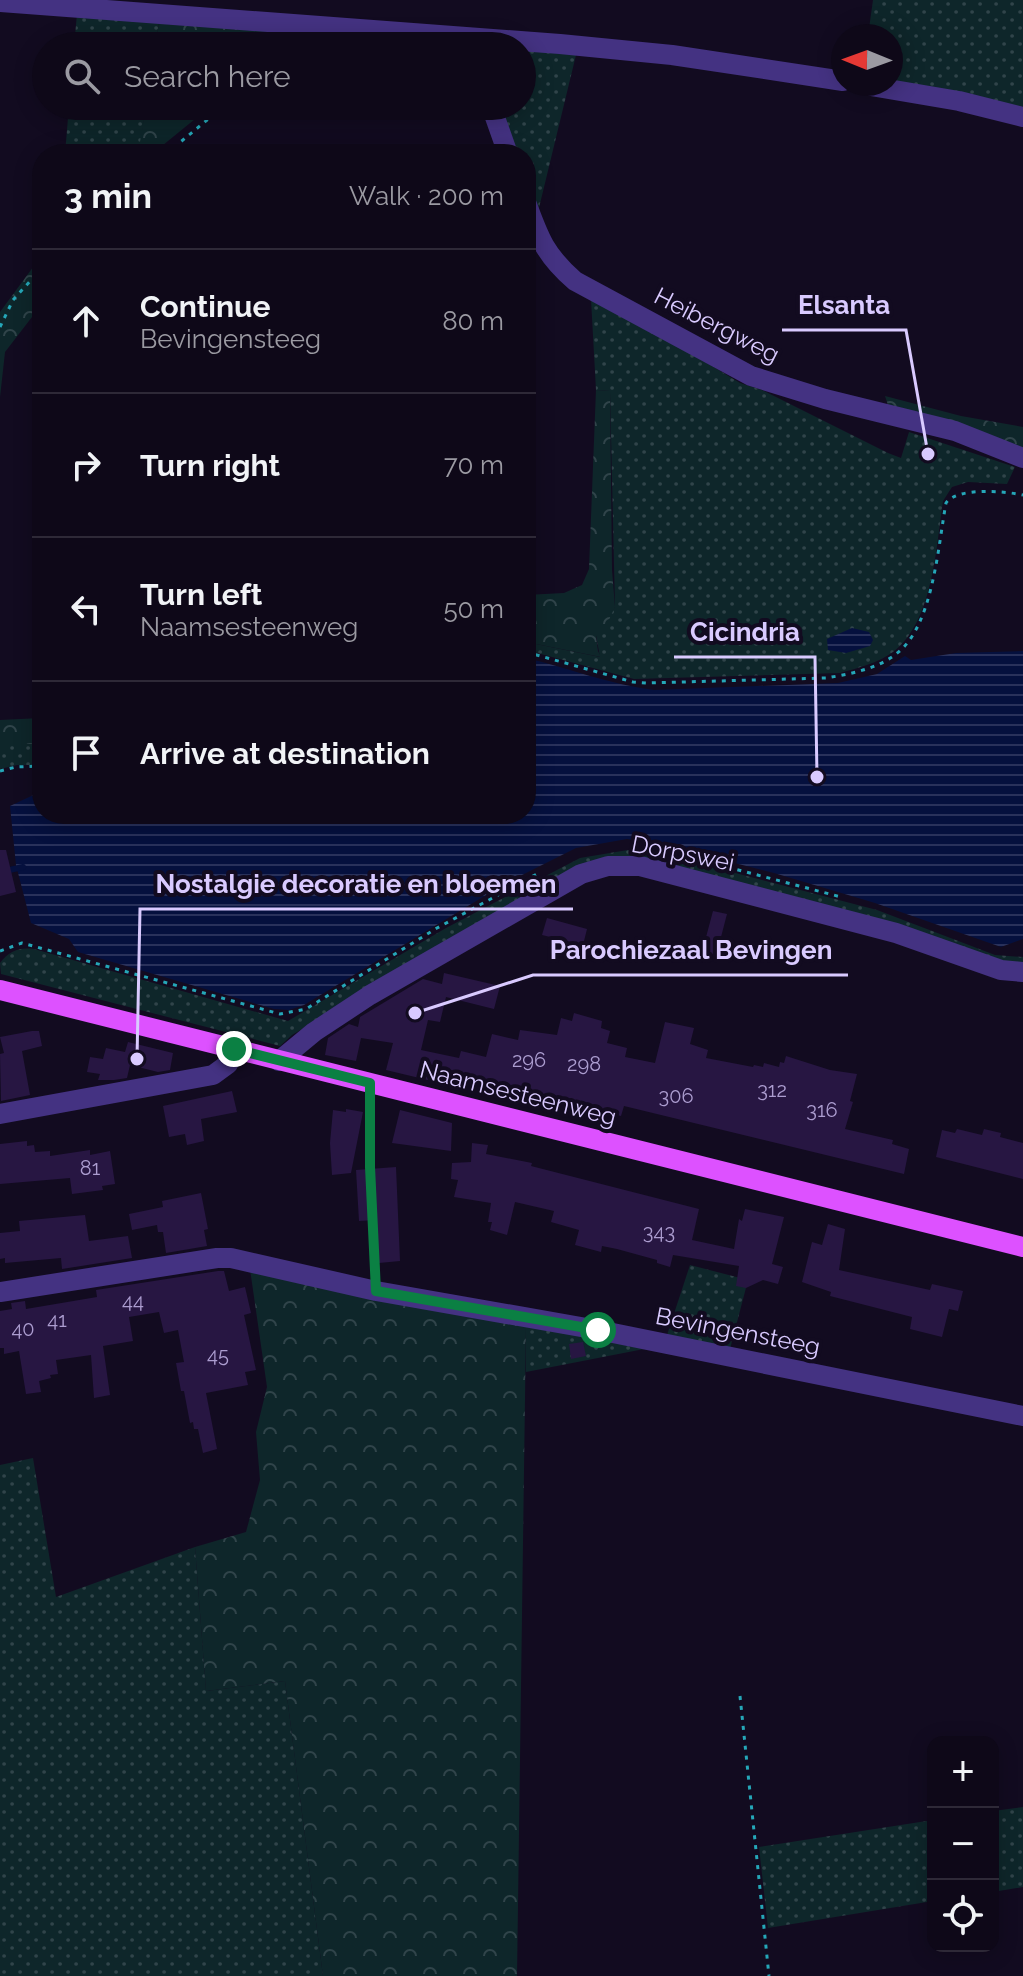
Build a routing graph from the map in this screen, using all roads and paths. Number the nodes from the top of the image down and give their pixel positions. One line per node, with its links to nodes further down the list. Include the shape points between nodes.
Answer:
1 (0, 2): 2 (street)
2 (358, 32)
3 (536, 46): 4 (street, via 672,55)
4 (831, 79)
5 (903, 91): 6 (street)
6 (1023, 117)
7 (207, 120): 9 (path)
8 (496, 120): 10 (street)
9 (178, 144)
10 (504, 144)
11 (536, 228): 14 (street, Heibergweg, via 553,262 575,281 751,376 955,431)
12 (32, 279): 13 (path, via 13,300)
13 (0, 327)
14 (1023, 458)
15 (1023, 495): 16 (path, via 984,492 950,497 919,624 897,654 875,666 846,675 646,683)
16 (536, 655)
17 (32, 766): 18 (path)
18 (0, 771)
19 (1023, 972): 22 (street, Dorpswei, via 1001,970 896,933 699,880 640,866 608,866 581,874 370,995)
20 (0, 990): 21 (main road, Naamsesteenweg)
21 (234, 1049): 22 (main road, Naamsesteenweg); 24 (street, via 228,1064 213,1075)
22 (279, 1061): 23 (main road, Naamsesteenweg)
23 (370, 1083): 25 (main road, Naamsesteenweg); 26 (path)
24 (0, 1114)
25 (1023, 1247)
26 (376, 1291): 27 (street, Bevingensteeg, via 254,1261 217,1258); 28 (street, Bevingensteeg)
27 (0, 1292)
28 (1023, 1416)
29 (740, 1696): 30 (path)
30 (769, 1976)

